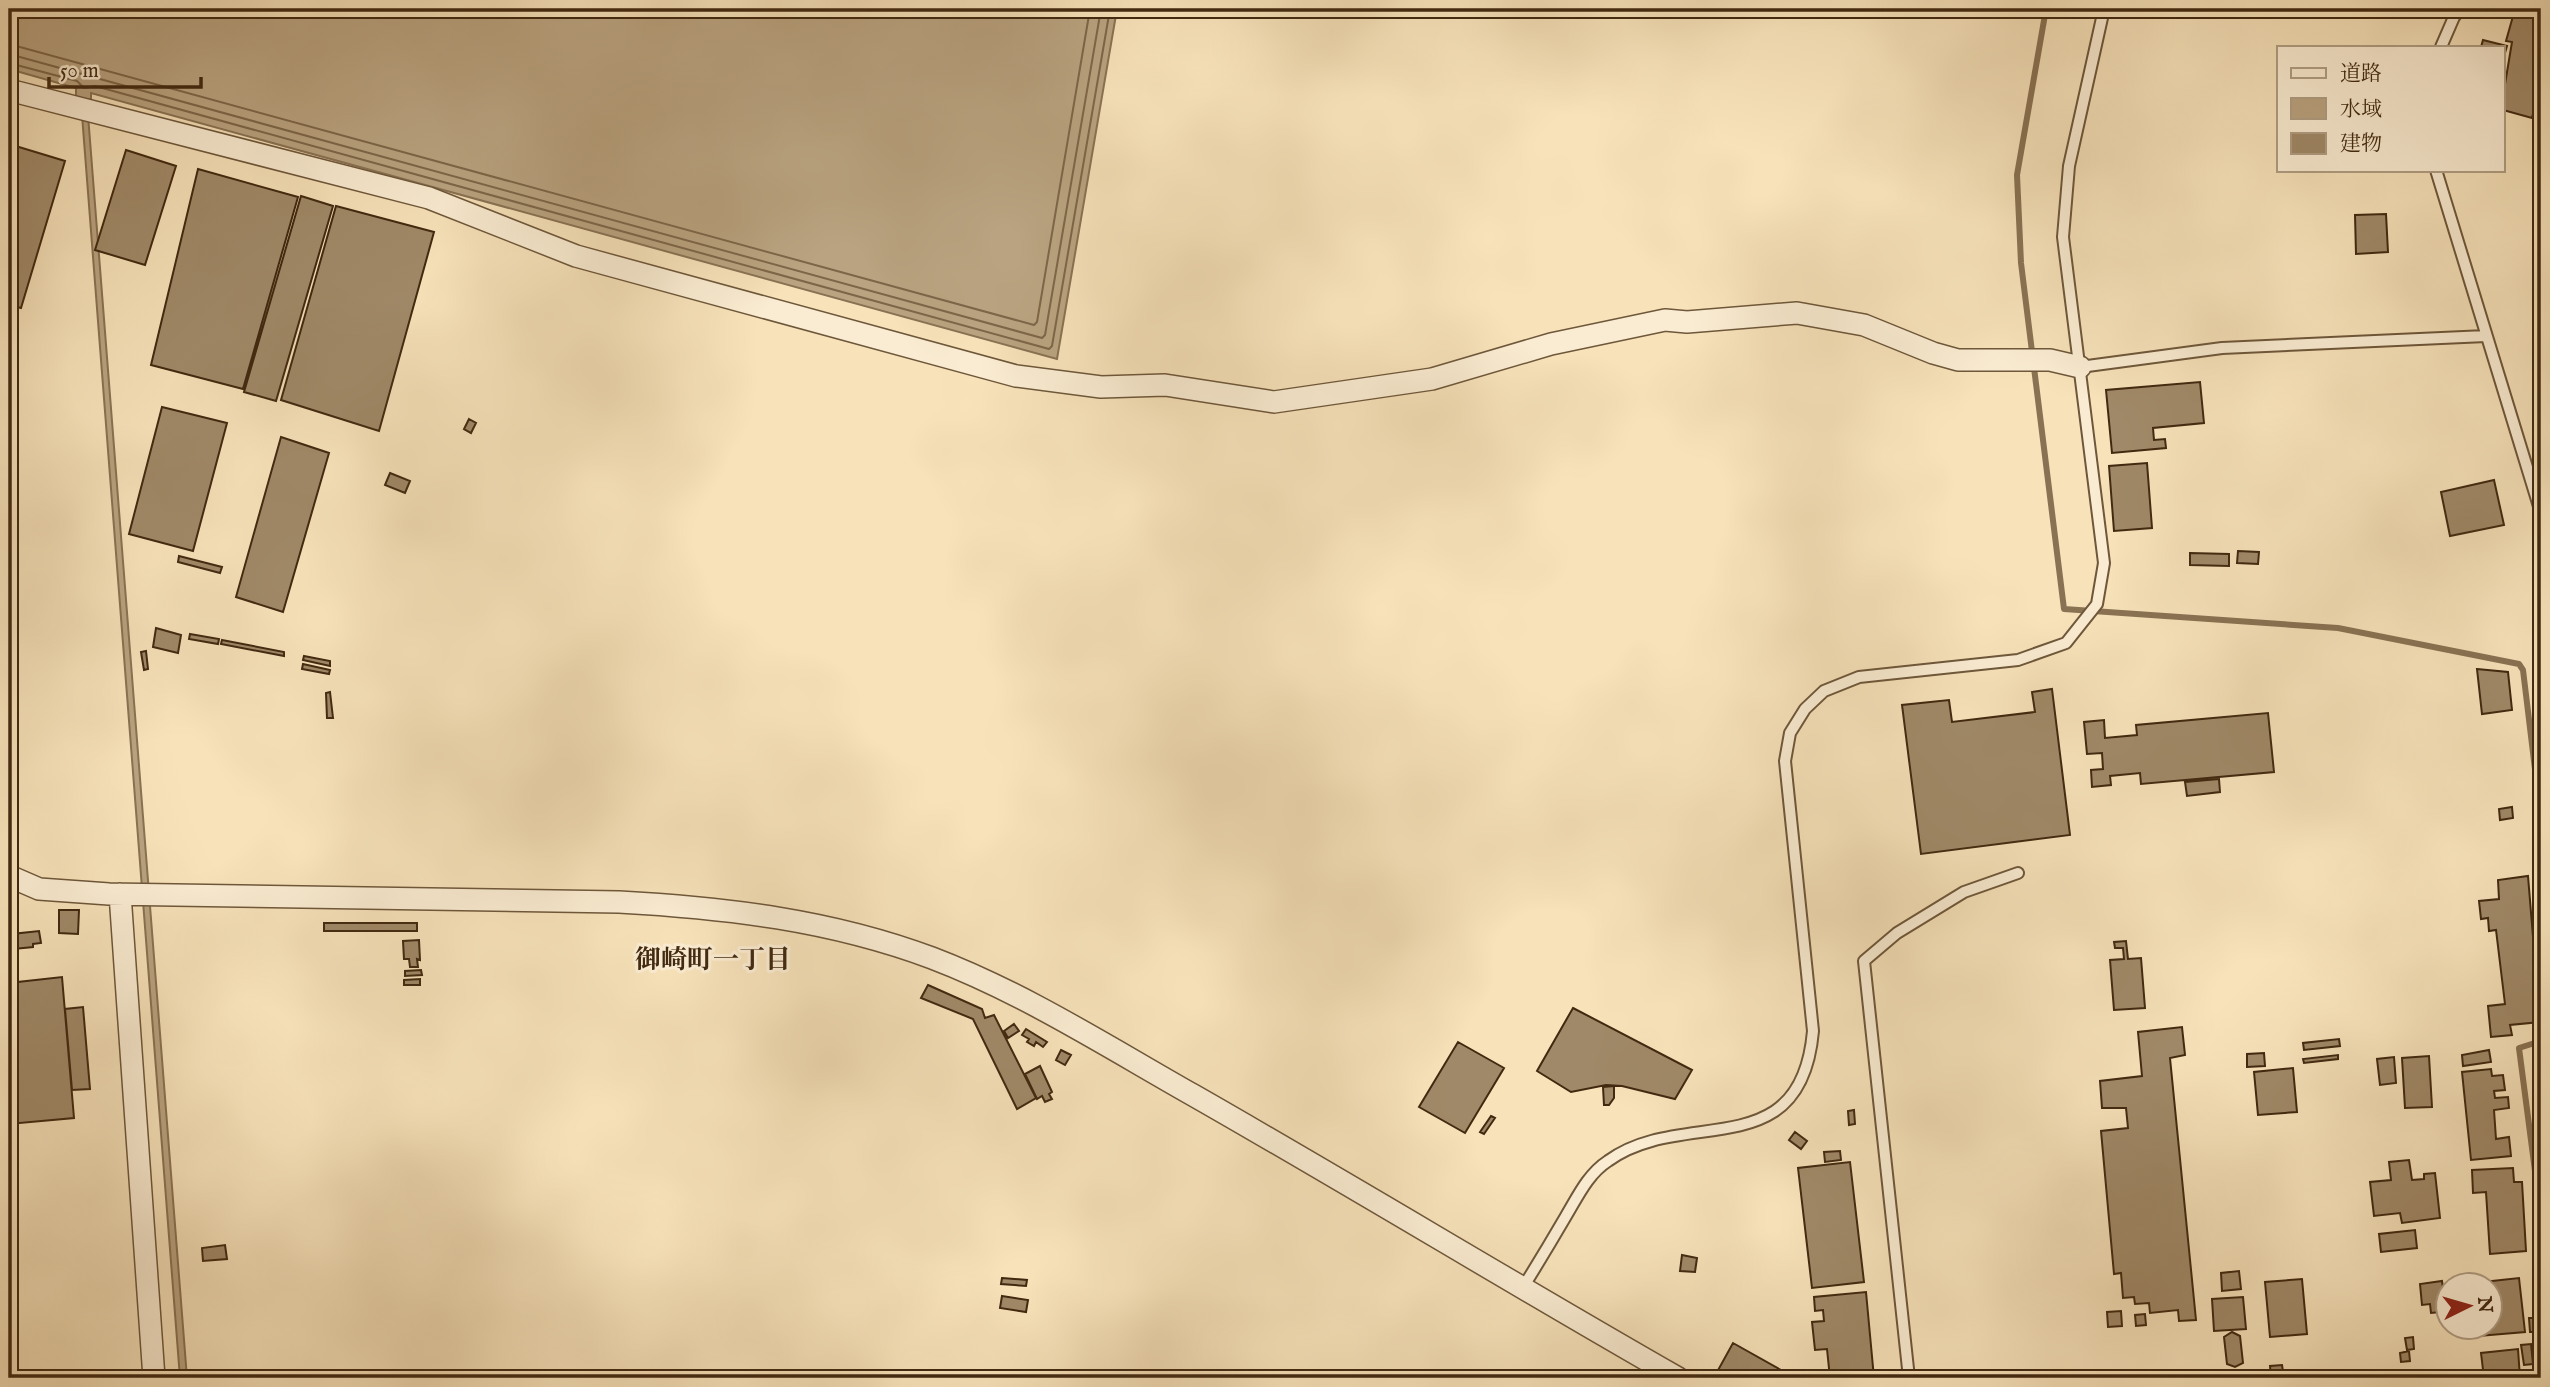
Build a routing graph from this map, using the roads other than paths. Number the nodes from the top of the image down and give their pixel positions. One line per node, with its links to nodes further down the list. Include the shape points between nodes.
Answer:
1 (2104, 9): 7 (lane, via 2069,166 2063,237)
2 (2461, 9): 3 (lane)
3 (2441, 46)
4 (9, 90): 7 (street, via 429,198 576,256 1016,376 1101,387 1165,384 1274,402 1432,379 1551,344 1665,320 1797,313 1864,325 1958,360 2050,360)
5 (2437, 172): 6 (lane)
6 (2486, 336): 7 (lane, via 2222,348); 8 (lane)
7 (2080, 367): 12 (lane, via 2104,563 2096,604 2066,643 2018,660 1859,677 1824,691 1805,709 1790,733 1785,761 1813,1031 1811,1056 1799,1084 1782,1105 1761,1120 1633,1147 1608,1160 1591,1175)
8 (2541, 513)
9 (2018, 873): 15 (lane, via 1964,892 1897,933 1864,961)
10 (9, 876): 11 (street, via 38,889)
11 (133, 894): 12 (street, via 619,902 782,918 865,937 942,962 1041,1008); 13 (street)
12 (1522, 1289): 14 (street)
13 (154, 1378)
14 (1678, 1378)
15 (1909, 1378)

